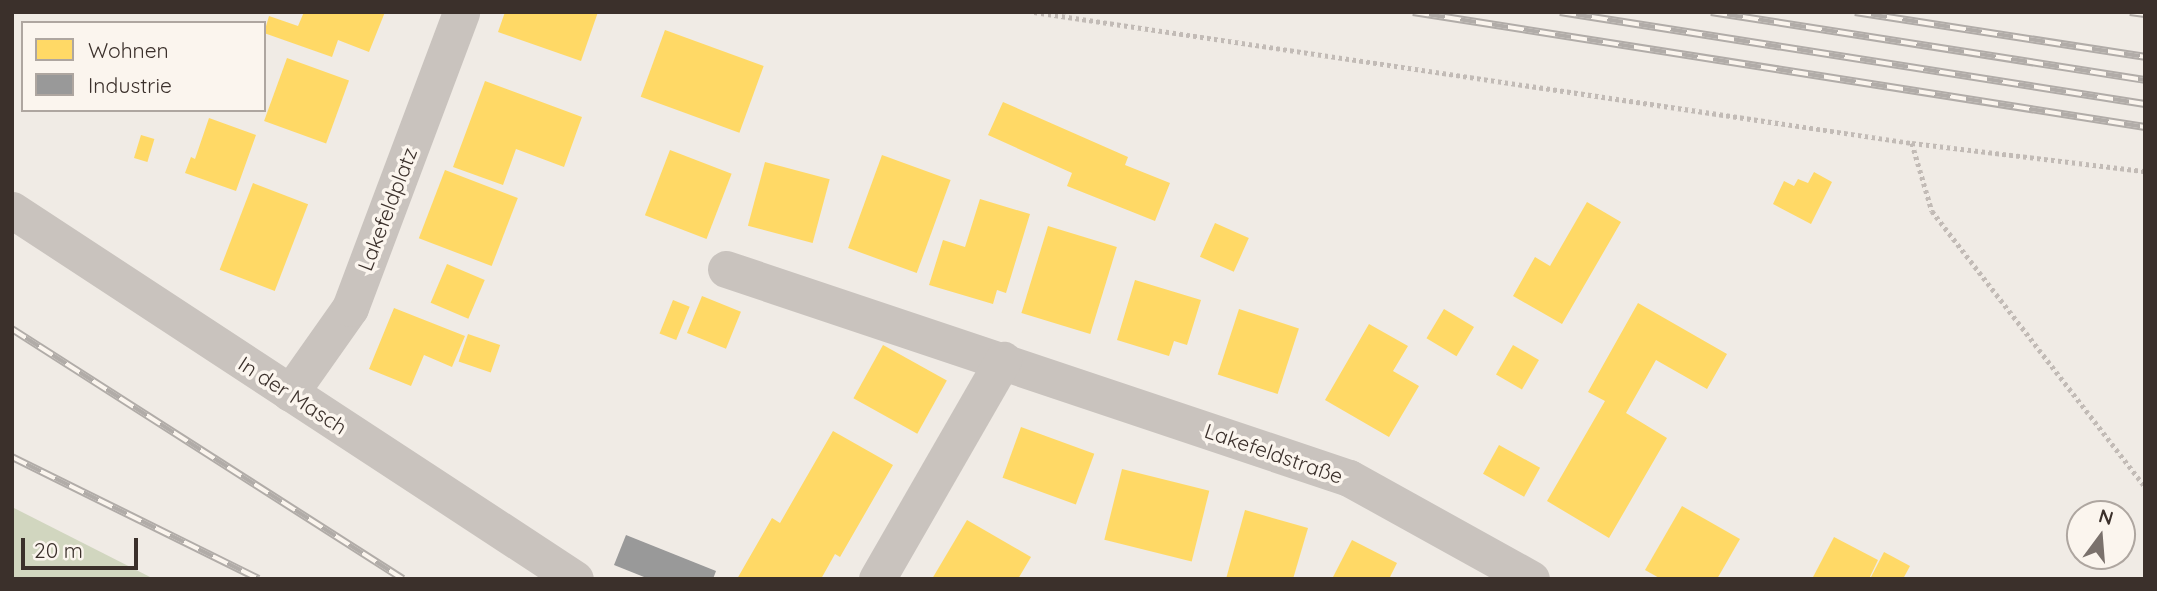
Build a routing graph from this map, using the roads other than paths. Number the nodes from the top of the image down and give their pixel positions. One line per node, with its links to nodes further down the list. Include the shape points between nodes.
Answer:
1 (461, 12): 5 (street, Lakefeldplatz, via 350,308)
2 (12, 210): 5 (street, In der Masch)
3 (726, 269): 4 (street, Lakefeldstraße)
4 (1003, 360): 7 (street); 8 (street, Lakefeldstraße, via 1349,478)
5 (290, 393): 6 (street, In der Masch)
6 (575, 579)
7 (877, 579)
8 (1531, 579)

